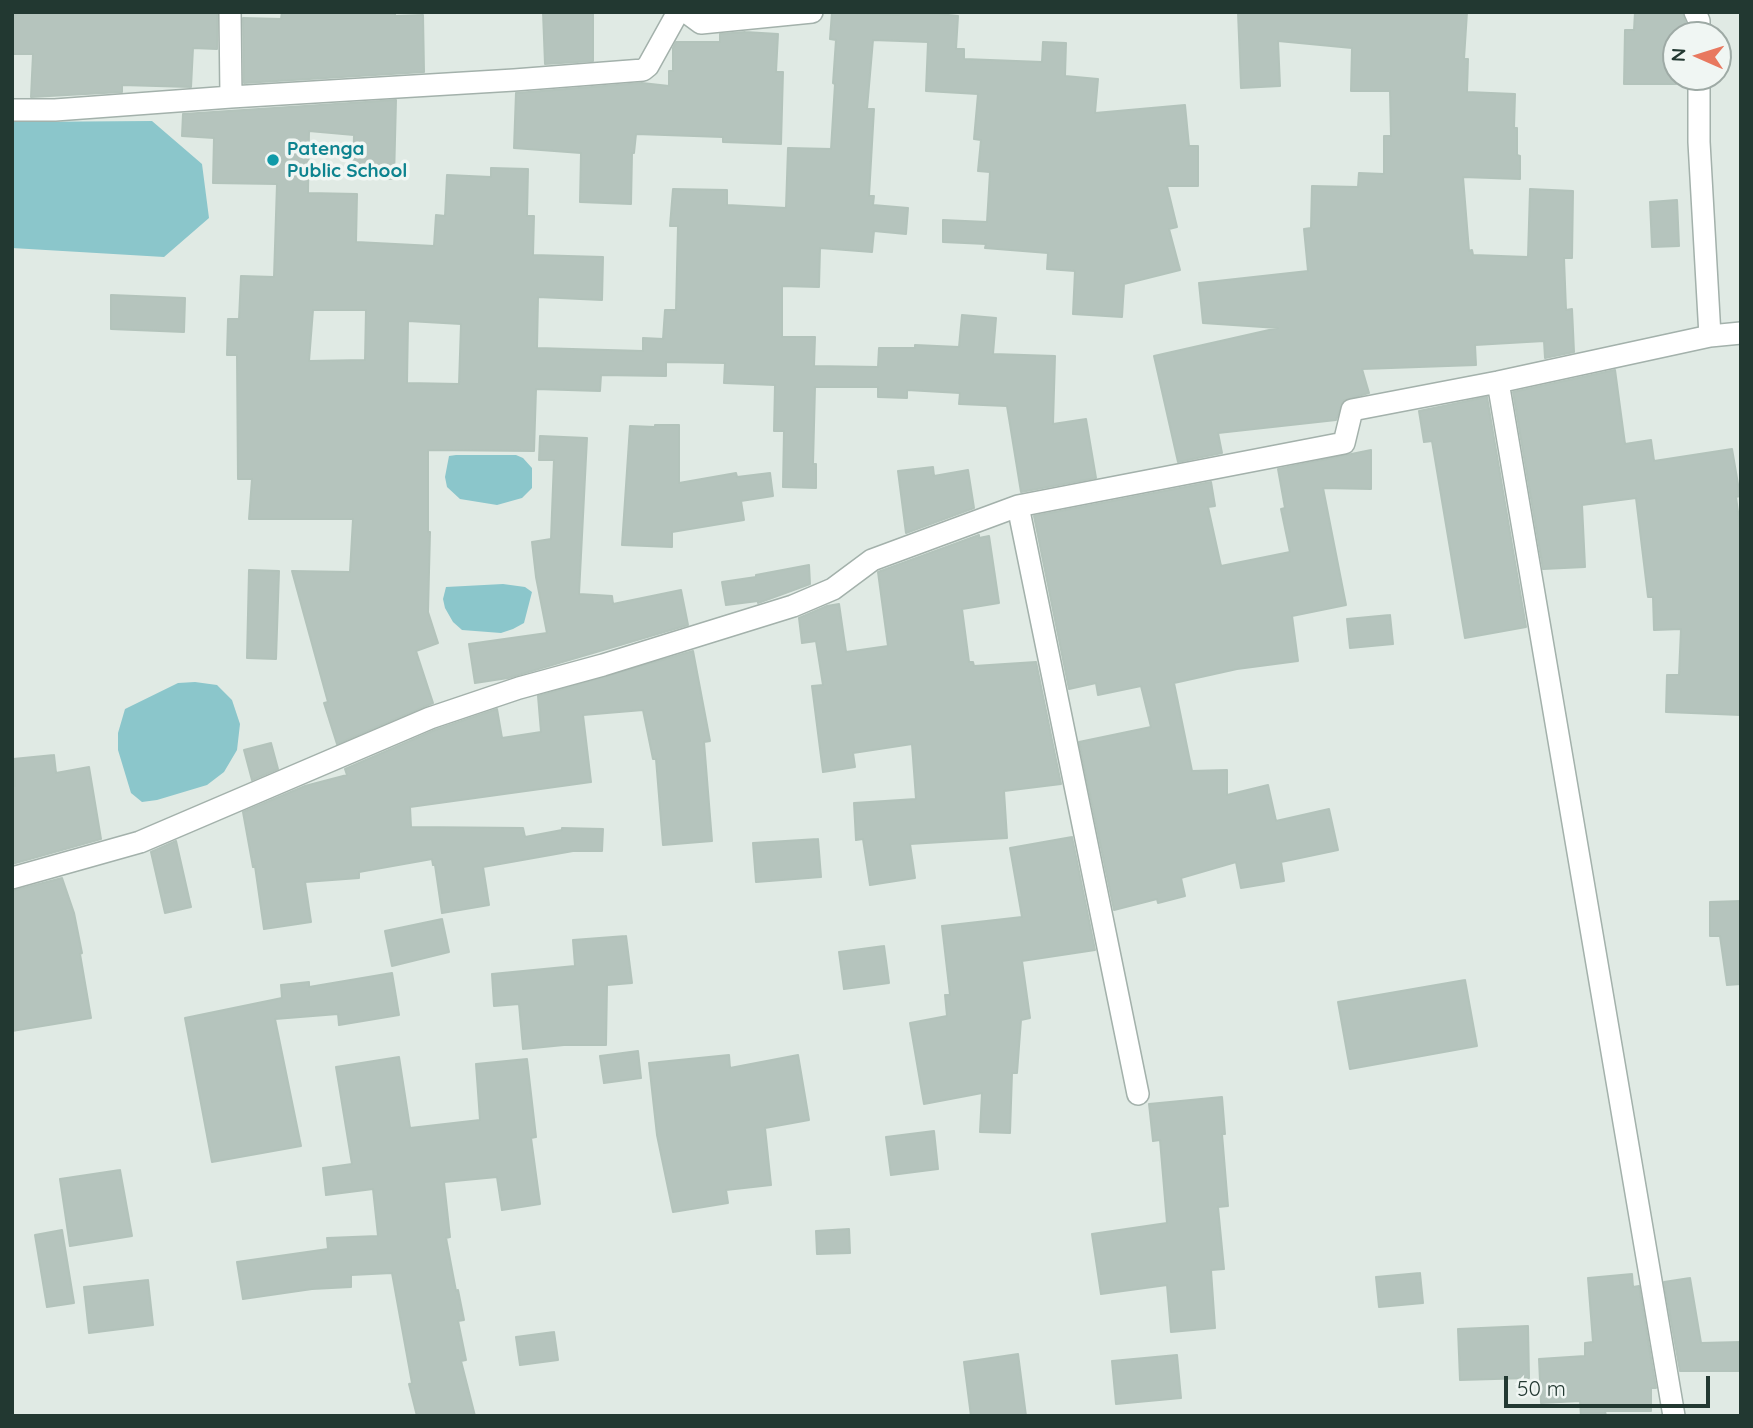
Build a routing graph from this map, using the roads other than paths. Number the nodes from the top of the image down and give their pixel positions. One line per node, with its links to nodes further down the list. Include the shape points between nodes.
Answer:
1 (230, 12): 6 (street)
2 (678, 12): 6 (street, via 643,70)
3 (686, 12): 4 (street, via 701,23)
4 (813, 12)
5 (1699, 91): 9 (street)
6 (231, 97): 7 (street)
7 (12, 110)
8 (1741, 333): 9 (street)
9 (1710, 336): 10 (street)
10 (1499, 382): 11 (street, via 1352,410 1344,443); 14 (street)
11 (1018, 506): 12 (street, via 872,560 833,589 793,606 430,718 139,842); 13 (street)
12 (12, 878)
13 (1138, 1094)
14 (1674, 1416)

